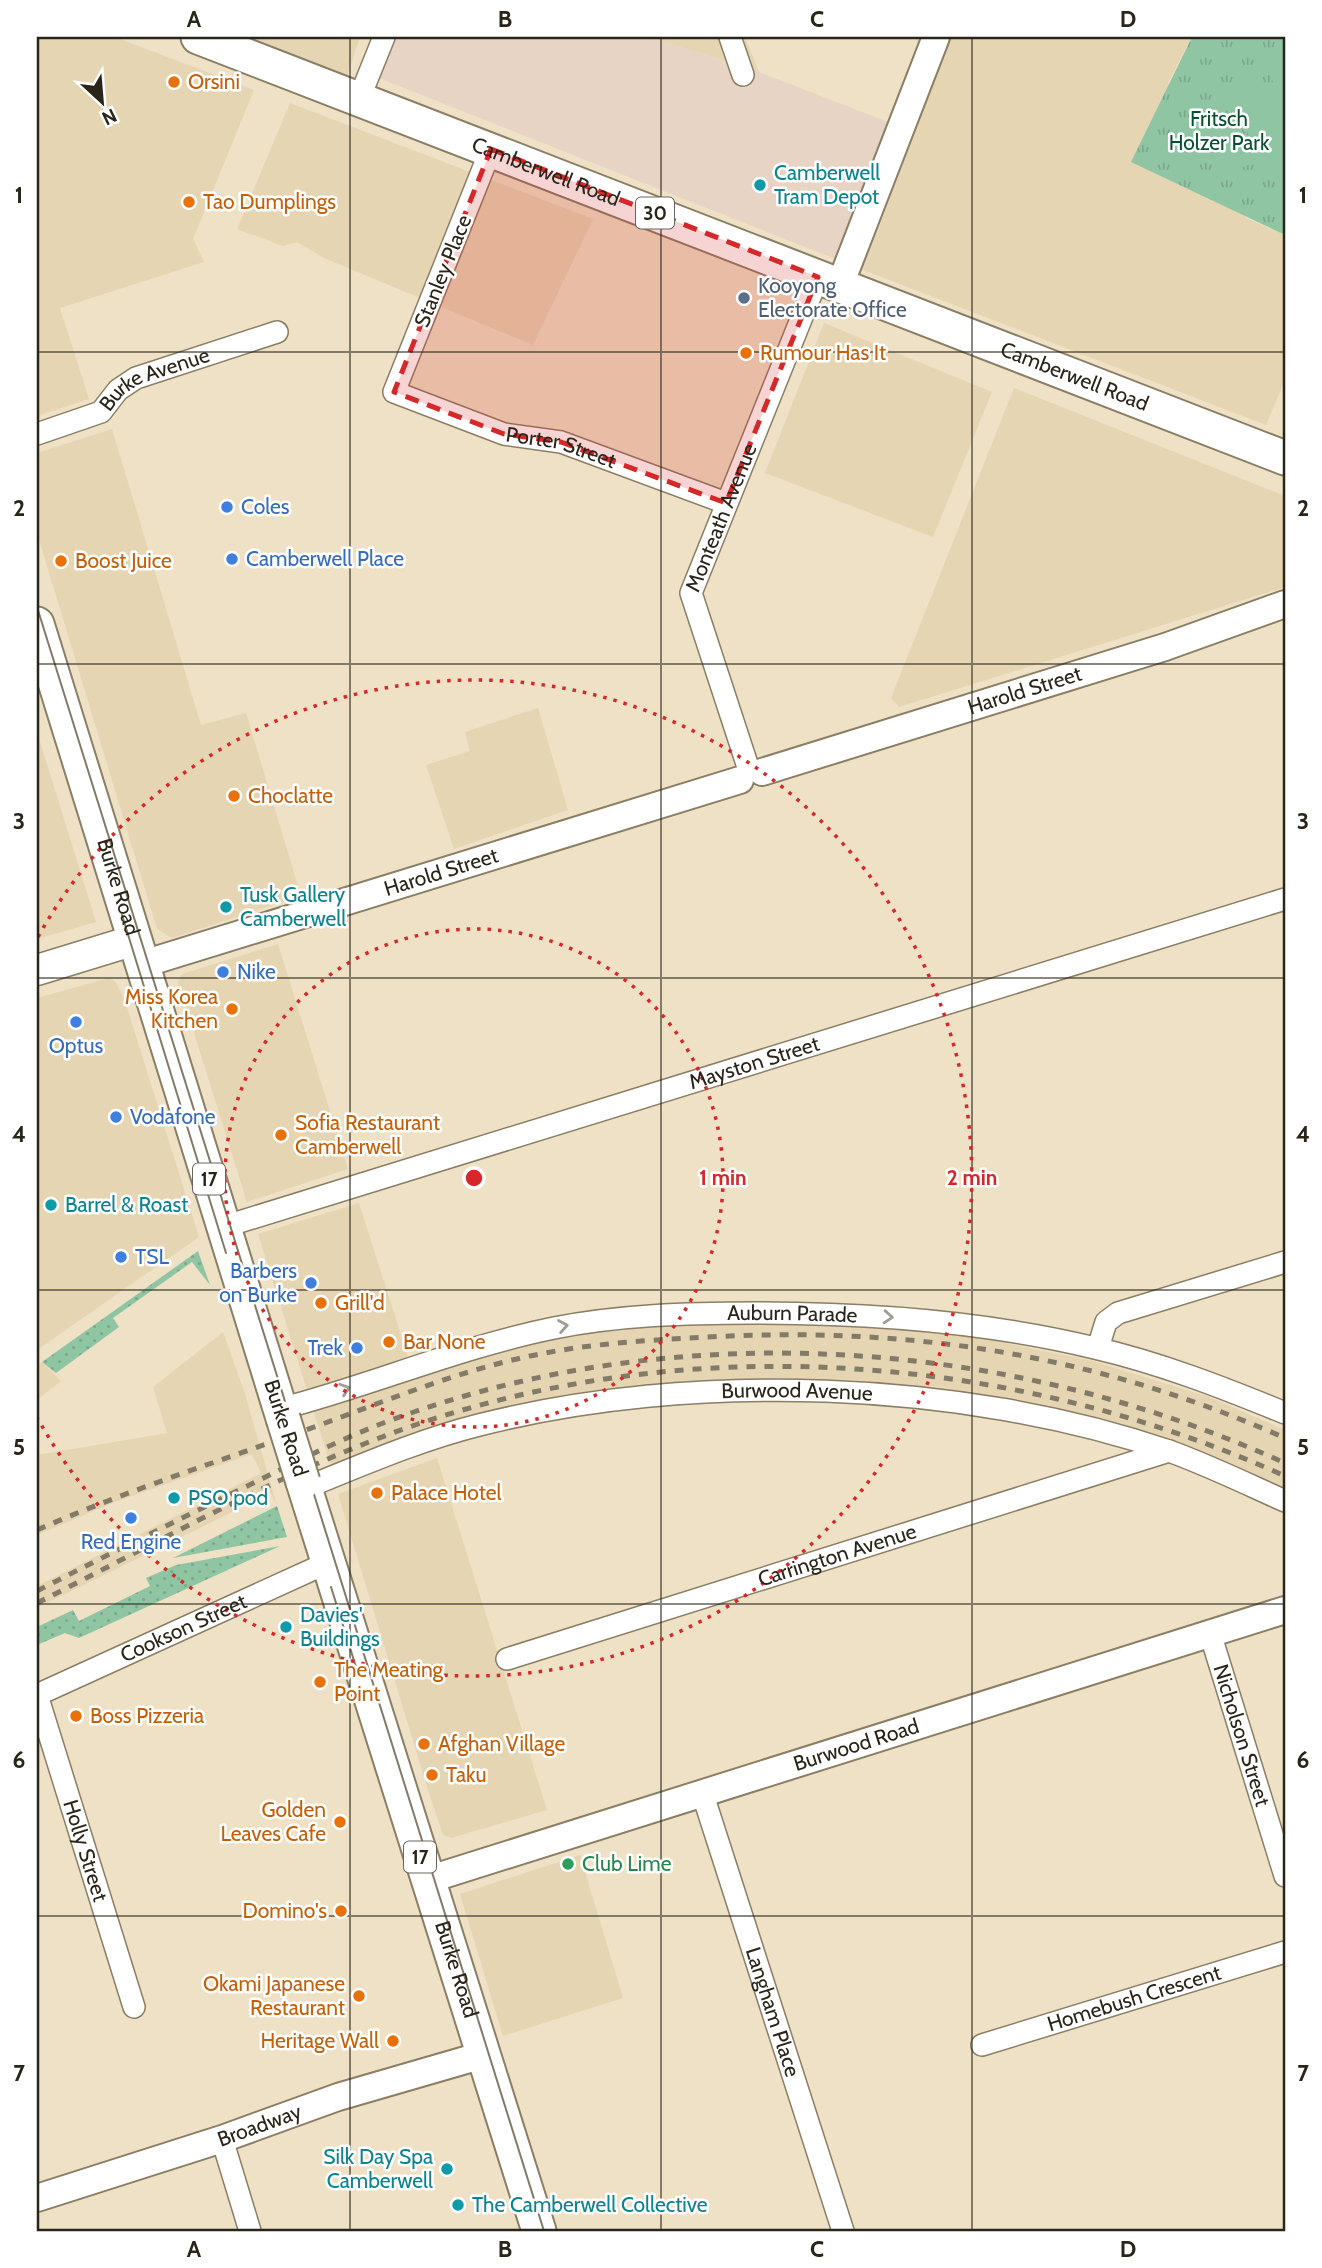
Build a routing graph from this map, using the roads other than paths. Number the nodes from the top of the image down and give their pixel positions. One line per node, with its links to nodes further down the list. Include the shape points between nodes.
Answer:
1 (198, 37): 6 (main road, Camberwell Road / 30)
2 (384, 37): 6 (street)
3 (730, 37): 5 (street)
4 (936, 37): 8 (street)
5 (743, 75)
6 (359, 99): 7 (main road, Camberwell Road / 30)
7 (491, 149): 8 (main road, Camberwell Road / 30); 10 (street, Stanley Place)
8 (829, 281): 12 (main road, Camberwell Road / 30); 13 (street, Monteath Avenue)
9 (277, 332): 11 (street, Burke Avenue, via 136,378 118,390 101,412)
10 (394, 392): 13 (street, Porter Street, via 505,434 562,442)
11 (37, 434)
12 (1285, 458)
13 (726, 503): 16 (street, Monteath Avenue, via 691,593)
14 (1285, 604): 16 (street, Harold Street, via 1165,647)
15 (37, 624): 18 (main road, Burke Road / 17)
16 (750, 772): 18 (street, Harold Street)
17 (1285, 899): 20 (street, Mayston Street)
18 (139, 952): 19 (main road); 20 (main road, Burke Road / 17)
19 (37, 970)
20 (223, 1227): 23 (main road, Burke Road / 17)
21 (1285, 1262): 22 (street, via 1118,1312 1106,1322)
22 (1098, 1348): 23 (street, Auburn Parade, one-way to 22, via 526,1334 643,1317 790,1313 890,1317 1037,1335); 24 (street, Auburn Parade)
23 (281, 1413): 26 (main road, Burke Road / 17, bridge)
24 (1285, 1413)
25 (1168, 1451): 26 (street, Burwood Avenue, via 1025,1412 869,1391 706,1393 599,1403 479,1425); 27 (street, Burwood Avenue); 31 (street, Carrington Avenue)
26 (304, 1485): 28 (main road, Burke Road / 17)
27 (1285, 1501)
28 (329, 1562): 32 (street, Cookson Street); 35 (main road, Burke Road / 17)
29 (1285, 1609): 30 (street, Burwood Road)
30 (1210, 1633): 33 (street, Burwood Road); 34 (street, Nicholson Street)
31 (507, 1659)
32 (37, 1695): 37 (street, Holly Street)
33 (702, 1792): 35 (street, Burwood Road); 44 (street, Langham Place)
34 (1285, 1877)
35 (428, 1880): 39 (main road, Burke Road / 17)
36 (1285, 1952): 38 (street, Homebush Crescent)
37 (134, 2007)
38 (982, 2045)
39 (483, 2055): 40 (street, Broadway, via 338,2097); 43 (main road, Burke Road / 17)
40 (222, 2139): 41 (street, Broadway); 42 (street)
41 (37, 2197)
42 (250, 2231)
43 (539, 2231)
44 (843, 2231)

